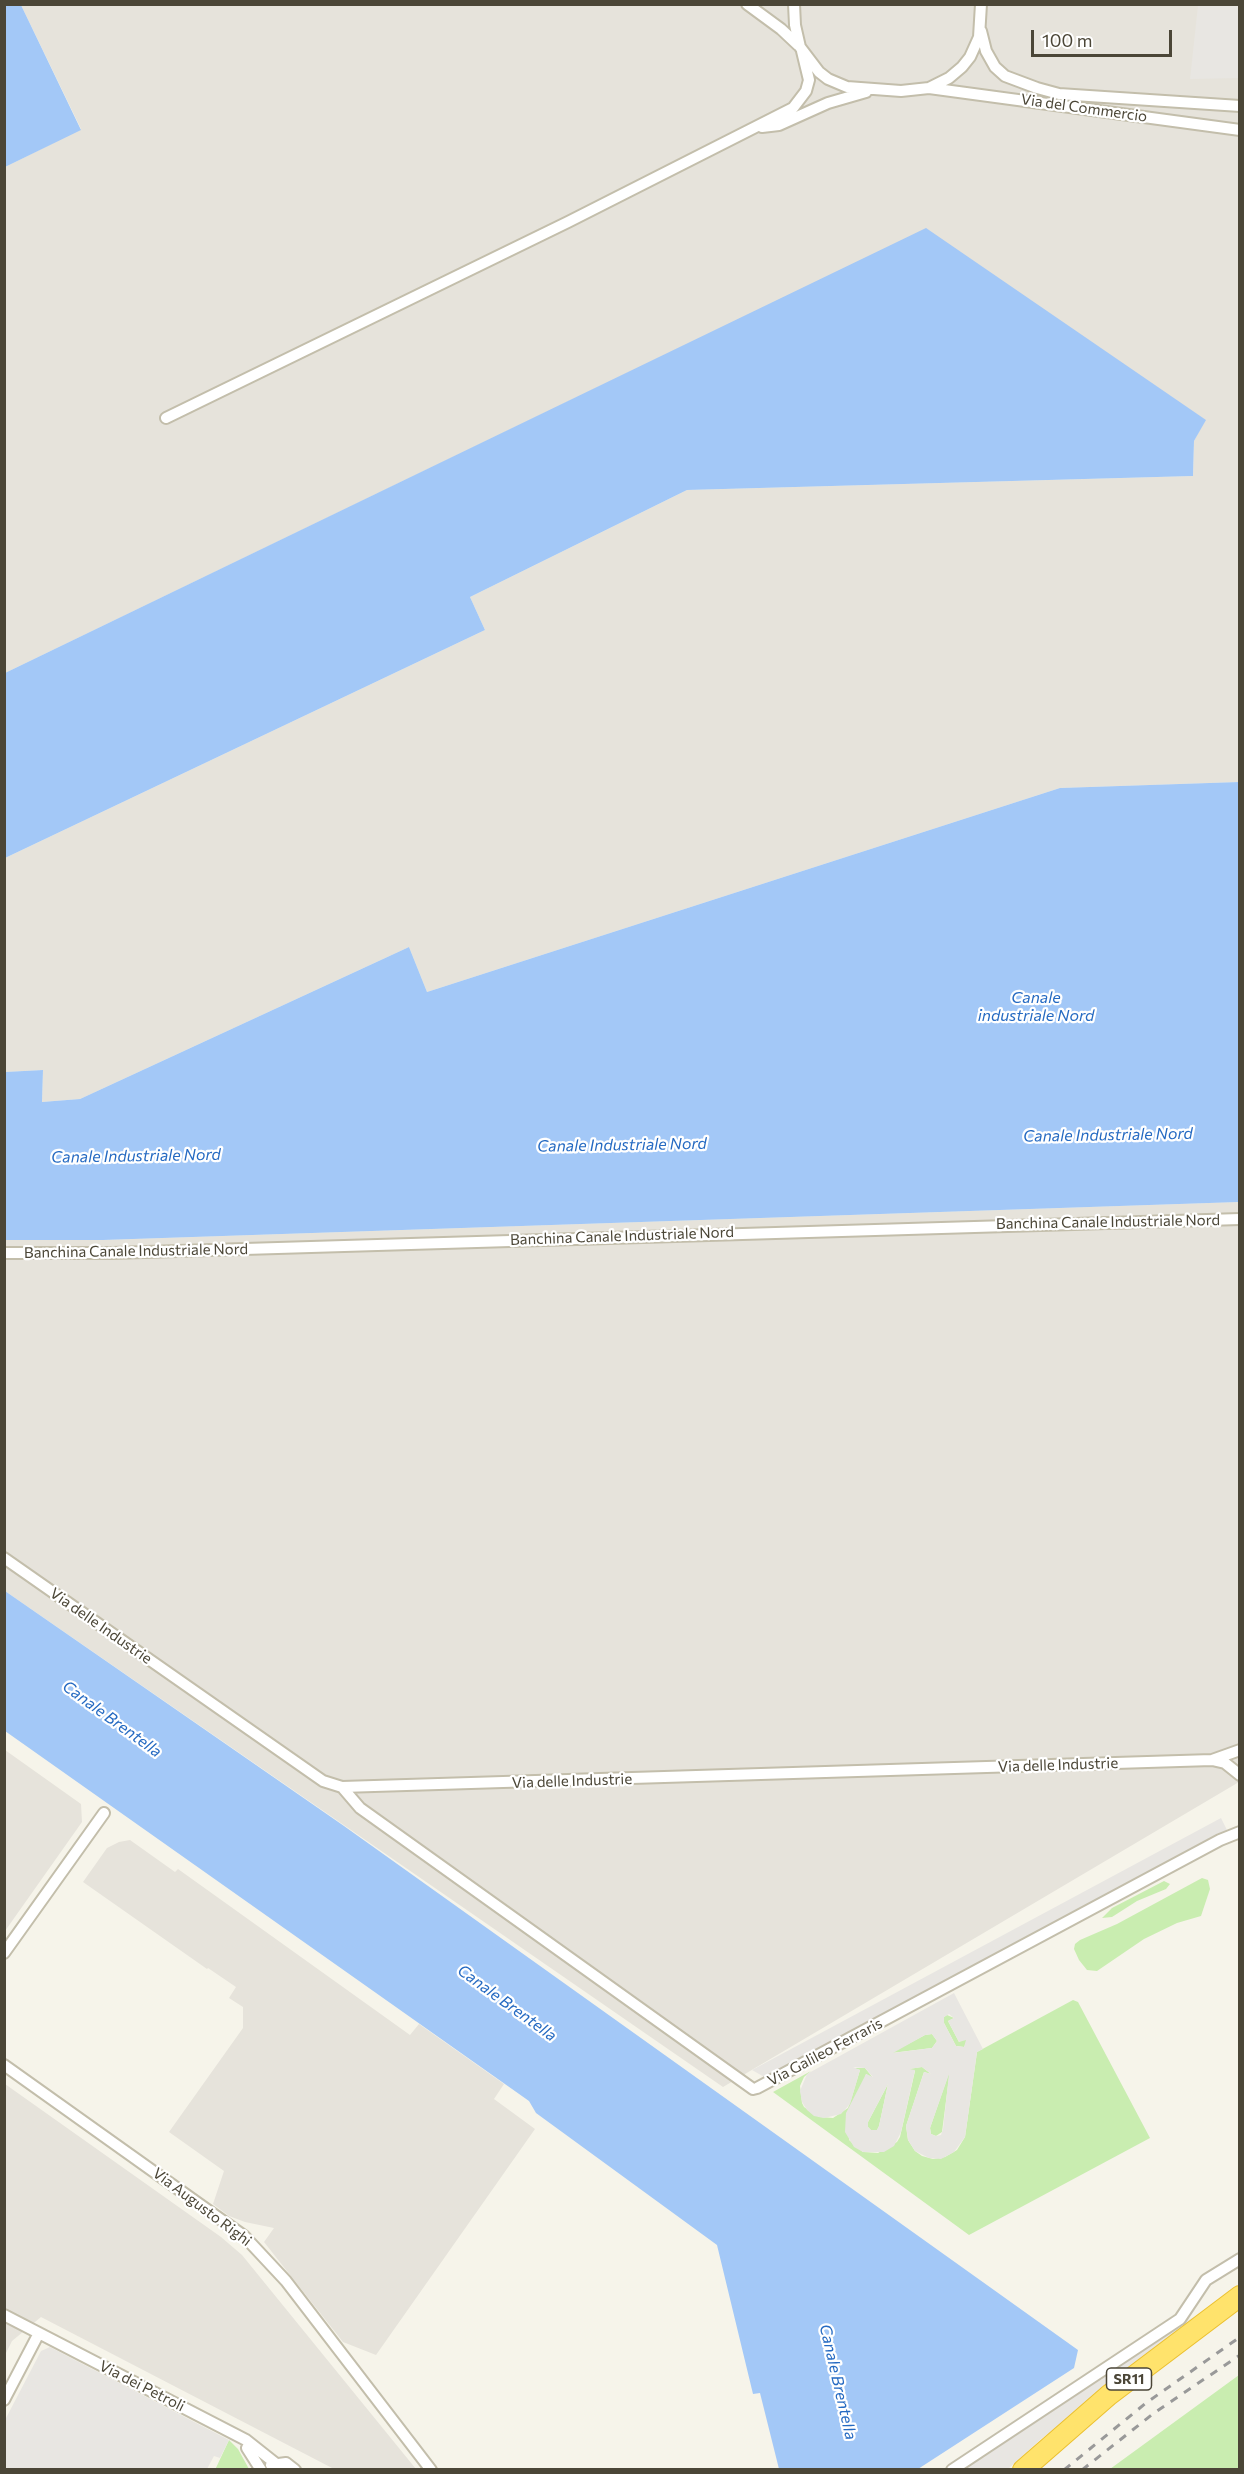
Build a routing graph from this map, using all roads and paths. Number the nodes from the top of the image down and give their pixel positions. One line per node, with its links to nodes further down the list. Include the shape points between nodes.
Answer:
1 (747, 4): 5 (street)
2 (794, 4): 5 (street)
3 (981, 4): 4 (street)
4 (981, 27): 6 (street, via 975,47 962,67); 8 (street, Via del Commercio, via 986,51 995,67 1005,76 1037,88 1059,94)
5 (801, 49): 7 (street, via 828,79 847,87); 9 (street, via 809,80 803,97 793,108)
6 (929, 88): 7 (street, Via del Commercio); 10 (street, Via del Commercio)
7 (873, 90): 9 (street, via 828,103 779,125)
8 (1239, 106)
9 (756, 127): 11 (street)
10 (1239, 130)
11 (166, 418)
12 (1239, 1219): 13 (street, Banchina Canale Industriale Nord)
13 (4, 1253)
14 (4, 1558): 18 (street, Via delle Industrie, via 322,1781)
15 (1239, 1750): 16 (street, Via delle Industrie)
16 (1212, 1760): 17 (street, Via delle Industrie, via 1225,1762); 18 (street, Via delle Industrie)
17 (1239, 1775)
18 (342, 1787): 22 (street, Via Galileo Ferraris, via 360,1808 753,2089)
19 (105, 1813): 23 (street)
20 (1239, 1825): 22 (street, Via Galileo Ferraris)
21 (1239, 1832): 22 (street, Via Galileo Ferraris)
22 (1220, 1840)
23 (4, 1953)
24 (4, 2065): 35 (street, Via Augusto Righi, via 249,2240 286,2281)
25 (1239, 2259): 36 (street, via 1206,2280 1180,2319)
26 (1239, 2296): 37 (highway, SR11, via 1109,2395)
27 (1239, 2310): 38 (highway, SR11, via 1109,2409)
28 (4, 2315): 29 (street, Via dei Petroli)
29 (39, 2333): 30 (street); 31 (street, Via dei Petroli)
30 (4, 2400)
31 (221, 2427): 32 (street, Via dei Petroli, via 246,2440); 33 (street, via 233,2434)
32 (275, 2463): 33 (street); 34 (street, via 286,2463)
33 (263, 2469)
34 (295, 2469)
35 (431, 2469)
36 (952, 2469)
37 (1023, 2469)
38 (1041, 2469)

